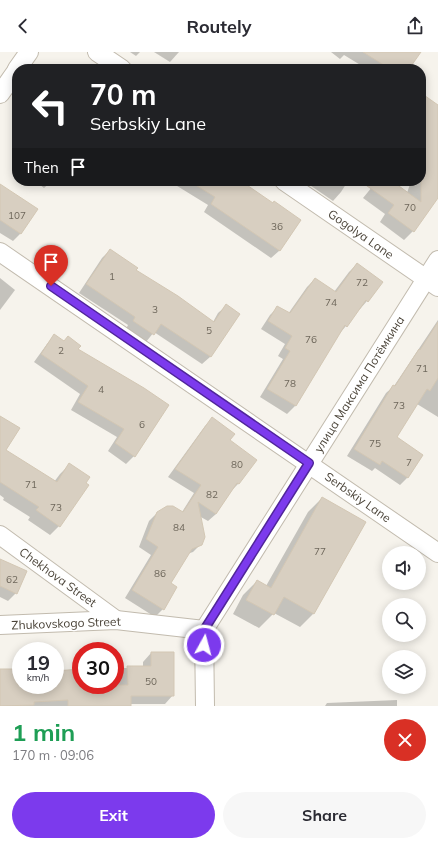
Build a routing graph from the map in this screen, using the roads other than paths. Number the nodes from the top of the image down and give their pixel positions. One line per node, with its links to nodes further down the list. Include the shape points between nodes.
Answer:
1 (29, 52): 3 (street)
2 (97, 52): 4 (street)
3 (21, 64)
4 (115, 64)
5 (12, 76): 6 (street)
6 (0, 94)
7 (291, 186): 10 (street, Gogolya Lane)
8 (0, 252): 11 (street, Serbskiy Lane)
9 (438, 260): 10 (street, улица Максима Потёмкина)
10 (432, 283): 11 (street, улица Максима Потёмкина)
11 (309, 463): 13 (street, Serbskiy Lane); 16 (street, улица Максима Потёмкина)
12 (0, 535): 14 (street, Chekhova Street)
13 (438, 553)
14 (116, 620): 15 (street, Zhukovskogo Street); 16 (street, Zhukovskogo Street)
15 (0, 625)
16 (204, 630): 17 (street)
17 (205, 706)

